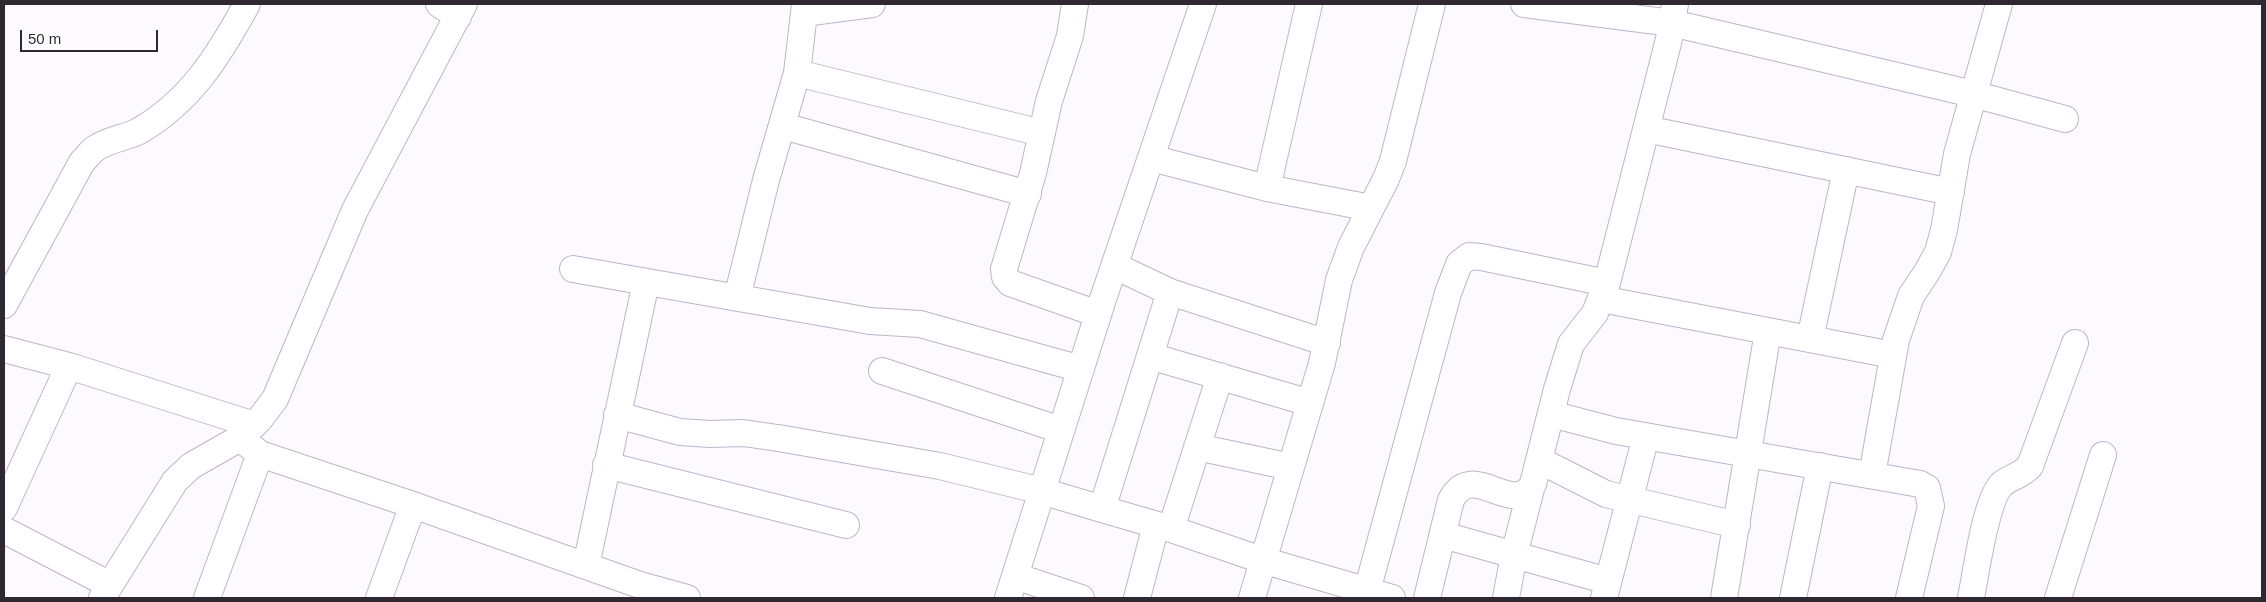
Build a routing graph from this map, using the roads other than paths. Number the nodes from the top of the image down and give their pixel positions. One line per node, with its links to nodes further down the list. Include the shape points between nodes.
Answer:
1 (247, 4): 30 (street, via 217,57 194,86 138,132 95,148 82,162)
2 (872, 4): 10 (street)
3 (1075, 4): 17 (street, via 1070,36)
4 (1202, 4): 18 (street)
5 (1310, 4): 20 (street)
6 (1432, 4): 23 (street, via 1393,161)
7 (1524, 4): 11 (street)
8 (1999, 4): 13 (street)
9 (454, 8): 48 (street, via 347,227 275,399)
10 (805, 9): 12 (street)
11 (1673, 13): 13 (street); 16 (street)
12 (797, 73): 15 (street); 17 (street)
13 (1973, 94): 14 (street); 21 (street)
14 (2065, 119)
15 (783, 126): 22 (street); 29 (street)
16 (1646, 129): 19 (street); 27 (street)
17 (1042, 133): 22 (street)
18 (1150, 158): 20 (street); 24 (street)
19 (1846, 170): 21 (street); 33 (street)
20 (1267, 188): 23 (street)
21 (1951, 192): 37 (street, via 1938,252 1905,309)
22 (1028, 194): 31 (street, via 1006,259 1005,277 1021,288)
23 (1371, 208): 34 (street, via 1338,280)
24 (1115, 266): 28 (street); 31 (street)
25 (573, 270): 26 (street)
26 (646, 282): 29 (street); 45 (street)
27 (1604, 291): 32 (street); 44 (street, via 1594,314 1571,344); 74 (street, via 1481,257 1469,256 1458,264 1448,293)
28 (1170, 292): 34 (street); 38 (street)
29 (736, 298): 40 (street, via 870,322 920,324)
30 (4, 306)
31 (1098, 314): 40 (street)
32 (1768, 331): 33 (street); 50 (street)
33 (1810, 339): 37 (street)
34 (1327, 343): 43 (street)
35 (2076, 343): 86 (street, via 2030,466 2002,485 1995,495)
36 (4, 349): 39 (street)
37 (1893, 355): 56 (street)
38 (1150, 356): 42 (street); 62 (street)
39 (69, 366): 48 (street); 61 (street)
40 (1081, 368): 46 (street)
41 (882, 370): 46 (street)
42 (1220, 376): 43 (street); 49 (street)
43 (1310, 403): 55 (street)
44 (1551, 414): 47 (street); 52 (street)
45 (617, 415): 53 (street); 58 (street, via 680,432 742,433 911,460)
46 (1061, 430): 58 (street)
47 (1646, 436): 50 (street); 59 (street)
48 (251, 439): 60 (street); 73 (street, via 191,466 175,481); 75 (street)
49 (1197, 447): 55 (street); 65 (street)
50 (1748, 454): 54 (street); 64 (street)
51 (2103, 455): 87 (street)
52 (1539, 460): 57 (street); 59 (street, via 1595,489)
53 (606, 465): 63 (street); 70 (street)
54 (1820, 466): 56 (street); 84 (street)
55 (1291, 467): 69 (street)
56 (1872, 475): 85 (street, via 1920,484 1927,488 1930,496 1931,506)
57 (1531, 489): 67 (street, via 1514,496 1478,484 1462,486 1451,500); 68 (street)
58 (1042, 491): 62 (street); 71 (street)
59 (1629, 500): 64 (street); 72 (street)
60 (413, 505): 70 (street); 76 (street)
61 (4, 508)
62 (1102, 509): 65 (street)
63 (846, 525)
64 (1737, 525): 83 (street)
65 (1163, 527): 69 (street); 79 (street)
66 (4, 530): 73 (street)
67 (1443, 535): 68 (street); 81 (street)
68 (1514, 554): 72 (street); 82 (street)
69 (1262, 560): 74 (street); 80 (street)
70 (586, 566): 77 (street)
71 (1012, 587): 78 (street)
72 (1606, 589)
73 (106, 592)
74 (1382, 596)
75 (206, 598)
76 (379, 598)
77 (687, 598)
78 (1081, 598)
79 (1137, 598)
80 (1252, 598)
81 (1427, 598)
82 (1506, 598)
83 (1724, 598)
84 (1793, 598)
85 (1909, 598)
86 (1971, 598)
87 (2058, 598)

